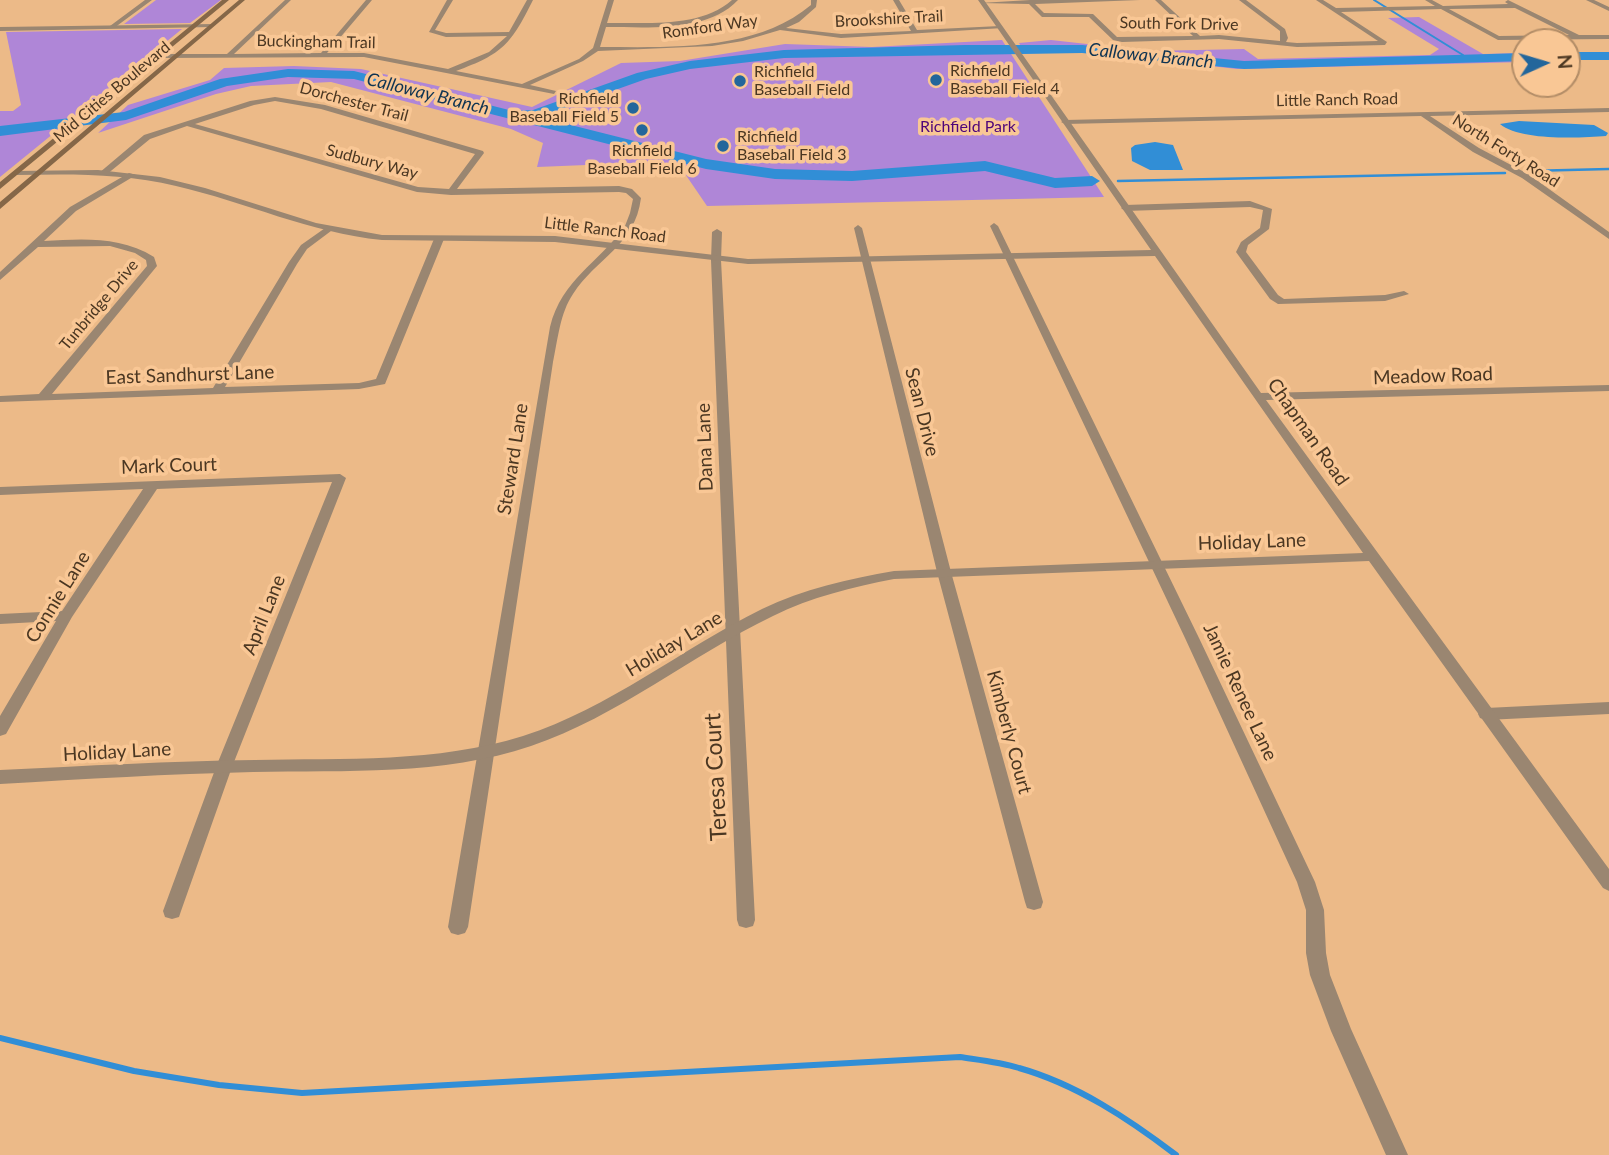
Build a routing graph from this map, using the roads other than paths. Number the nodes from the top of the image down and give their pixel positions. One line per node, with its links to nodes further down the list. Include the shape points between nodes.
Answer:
1 (149, 0): 28 (street)
2 (226, 0): 25 (main road, Mid Cities Boulevard)
3 (242, 0): 26 (main road, Mid Cities Boulevard)
4 (288, 0): 43 (street)
5 (369, 0): 41 (street)
6 (450, 0): 34 (street, via 430,31)
7 (530, 0): 34 (street)
8 (611, 0): 27 (street)
9 (735, 0): 27 (street, via 721,11 683,21)
10 (814, 0): 32 (street, Romford Way, via 801,20)
11 (896, 0): 33 (street)
12 (1137, 0): 20 (street)
13 (1158, 0): 35 (street)
14 (1242, 0): 39 (street, via 1283,30)
15 (1320, 0): 24 (street)
16 (1428, 0): 22 (street)
17 (1504, 0): 21 (street)
18 (1589, 0): 23 (street)
19 (982, 1): 20 (street); 29 (street, Chapman Road)
20 (1030, 2): 35 (street, South Fork Drive, via 1042,15 1091,15 1115,39)
21 (1516, 6): 22 (street); 30 (street)
22 (1441, 7): 24 (street); 38 (street, via 1498,38)
23 (1609, 9)
24 (1336, 10): 39 (street, South Fork Drive, via 1385,43)
25 (195, 25): 26 (street); 28 (street); 44 (main road, Mid Cities Boulevard)
26 (212, 25): 42 (main road, Mid Cities Boulevard)
27 (605, 25): 40 (street)
28 (112, 27): 31 (street)
29 (1000, 28): 33 (street, Brookshire Trail); 50 (street, Chapman Road)
30 (1560, 28)
31 (0, 29)
32 (780, 29): 33 (street, Brookshire Trail, via 831,36); 40 (street, Romford Way, via 701,45)
33 (914, 31)
34 (512, 34): 45 (street, via 495,52)
35 (1198, 37): 39 (street, South Fork Drive)
36 (1581, 37): 37 (street)
37 (1609, 37)
38 (1511, 38)
39 (1282, 44)
40 (596, 49): 46 (street)
41 (324, 53): 43 (street, Buckingham Trail); 45 (street, Buckingham Trail, via 388,58)
42 (177, 55): 43 (street, Buckingham Trail); 44 (street, Buckingham Trail); 53 (main road, Mid Cities Boulevard)
43 (229, 55)
44 (158, 56): 52 (main road, Mid Cities Boulevard)
45 (449, 71): 46 (street, Buckingham Trail)
46 (522, 86): 47 (street, Buckingham Trail)
47 (554, 92)
48 (1609, 110): 49 (street, Little Ranch Road)
49 (1422, 114): 50 (street, Little Ranch Road); 65 (street, North Forty Road, via 1470,147 1525,176)
50 (1065, 122): 60 (street, Chapman Road)
51 (187, 124): 54 (street, Dorchester Trail, via 139,142); 57 (street, Sudbury Way, via 396,185); 57 (street, Dorchester Trail, via 275,99 322,107 480,153)
52 (16, 173): 53 (street, Little Ranch Road); 56 (main road, Mid Cities Boulevard)
53 (39, 173): 54 (street, Little Ranch Road); 59 (main road, Mid Cities Boulevard)
54 (103, 173): 55 (street, Little Ranch Road)
55 (132, 175): 63 (street, Little Ranch Road, via 178,184); 67 (street, via 73,209)
56 (0, 186)
57 (451, 192): 58 (street, Sudbury Way, via 618,189)
58 (637, 198): 68 (street, Steward Lane, via 635,213)
59 (0, 206)
60 (1125, 208): 69 (street, Chapman Road); 74 (street, via 1250,204 1268,209 1264,229 1244,244 1241,252 1282,302)
61 (994, 226): 70 (street, Jamie Renee Lane)
62 (858, 228): 72 (street, Sean Drive)
63 (328, 229): 66 (street, Little Ranch Road); 76 (street, via 304,247 292,264)
64 (718, 232): 71 (street, Dana Lane)
65 (1608, 235)
66 (439, 239): 68 (street, Little Ranch Road, via 539,237); 76 (street, East Sandhurst Lane, via 381,382)
67 (35, 244): 73 (street); 77 (street, Tunbridge Drive, via 107,243 144,254 152,266)
68 (616, 244): 71 (street, Little Ranch Road); 92 (street, Steward Lane, via 575,283 562,304 548,362)
69 (1157, 253): 70 (street, Little Ranch Road); 78 (street, Chapman Road)
70 (1009, 256): 72 (street, Little Ranch Road); 84 (street, Jamie Renee Lane)
71 (716, 260): 72 (street, Little Ranch Road); 88 (street, Dana Lane)
72 (866, 260): 85 (street, Sean Drive)
73 (0, 277)
74 (1404, 294)
75 (1609, 388): 78 (street, Meadow Road)
76 (217, 391): 77 (street, East Sandhurst Lane)
77 (43, 397): 79 (street, East Sandhurst Lane)
78 (1258, 397): 83 (street, Chapman Road)
79 (0, 399)
80 (340, 478): 81 (street, Mark Court); 93 (street, April Lane)
81 (152, 486): 82 (street, Mark Court); 86 (street, Connie Lane)
82 (0, 491)
83 (1371, 556): 84 (street, Holiday Lane); 90 (street, Chapman Road)
84 (1157, 566): 85 (street, Holiday Lane); 100 (street, Jamie Renee Lane, via 1306,882 1315,911 1320,975 1340,1031)
85 (944, 572): 88 (street, Holiday Lane, via 842,584); 96 (street, Kimberly Court)
86 (66, 616): 87 (street); 91 (street, Connie Lane)
87 (0, 619)
88 (732, 632): 92 (street, Holiday Lane, via 560,729); 98 (street, Teresa Court)
89 (1609, 708): 90 (street)
90 (1486, 714): 95 (street, Chapman Road)
91 (0, 730)
92 (484, 752): 93 (street, Holiday Lane, via 390,763); 99 (street, Steward Lane)
93 (224, 767): 94 (street, Holiday Lane); 97 (street, April Lane)
94 (0, 777)
95 (1609, 883)
96 (1034, 902)
97 (172, 911)
98 (746, 920)
99 (458, 927)
100 (1397, 1155)

